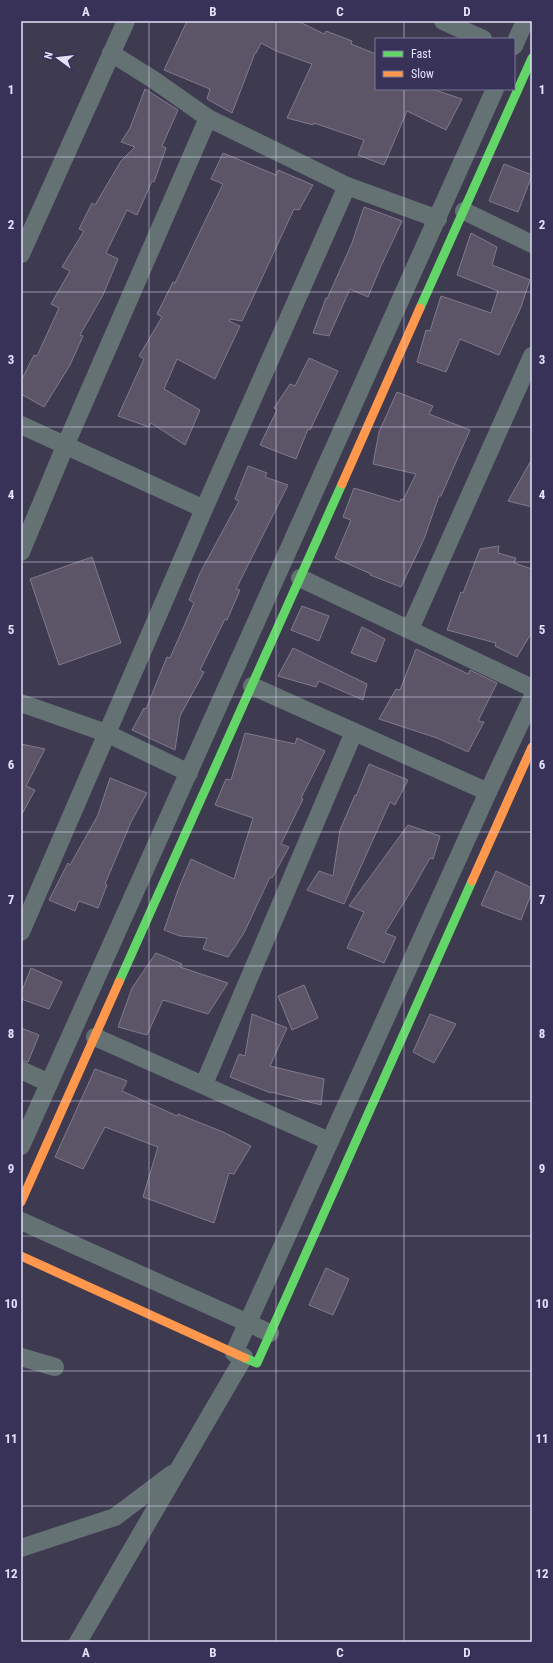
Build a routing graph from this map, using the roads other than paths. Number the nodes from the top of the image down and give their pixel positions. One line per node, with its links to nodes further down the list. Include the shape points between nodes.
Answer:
1 (126, 21): 6 (street)
2 (443, 21): 4 (street)
3 (525, 21): 5 (street)
4 (481, 38)
5 (515, 44)
6 (111, 53): 10 (street); 15 (street)
7 (515, 53): 8 (street)
8 (532, 60): 12 (street)
9 (495, 90): 13 (street)
10 (208, 118): 11 (street); 18 (street)
11 (347, 186): 13 (street); 19 (street)
12 (464, 211): 14 (street); 21 (street)
13 (438, 219): 30 (street)
14 (532, 244)
15 (21, 254)
16 (532, 356): 22 (street)
17 (21, 425): 18 (street)
18 (66, 444): 19 (street); 20 (street)
19 (204, 509): 27 (street)
20 (21, 552)
21 (300, 578): 22 (street); 23 (street)
22 (410, 629): 24 (street)
23 (252, 686): 28 (street); 33 (street)
24 (532, 688)
25 (532, 698): 31 (street)
26 (21, 703): 27 (street)
27 (106, 732): 30 (street); 32 (street)
28 (354, 732): 31 (street); 36 (street)
29 (532, 746): 43 (street)
30 (189, 773): 35 (street)
31 (488, 792): 37 (street)
32 (21, 932)
33 (95, 1037): 36 (street); 39 (street)
34 (21, 1070): 35 (street)
35 (49, 1083): 38 (street)
36 (204, 1084): 37 (street)
37 (329, 1141): 42 (street)
38 (21, 1146)
39 (21, 1202)
40 (21, 1221): 42 (street)
41 (21, 1256): 44 (street)
42 (248, 1322): 43 (street); 44 (street)
43 (270, 1333): 44 (street, via 257,1363)
44 (239, 1355): 47 (street)
45 (21, 1357): 46 (street)
46 (55, 1367)
47 (180, 1468): 48 (street, via 115,1518); 49 (street)
48 (21, 1548)
49 (78, 1642)

